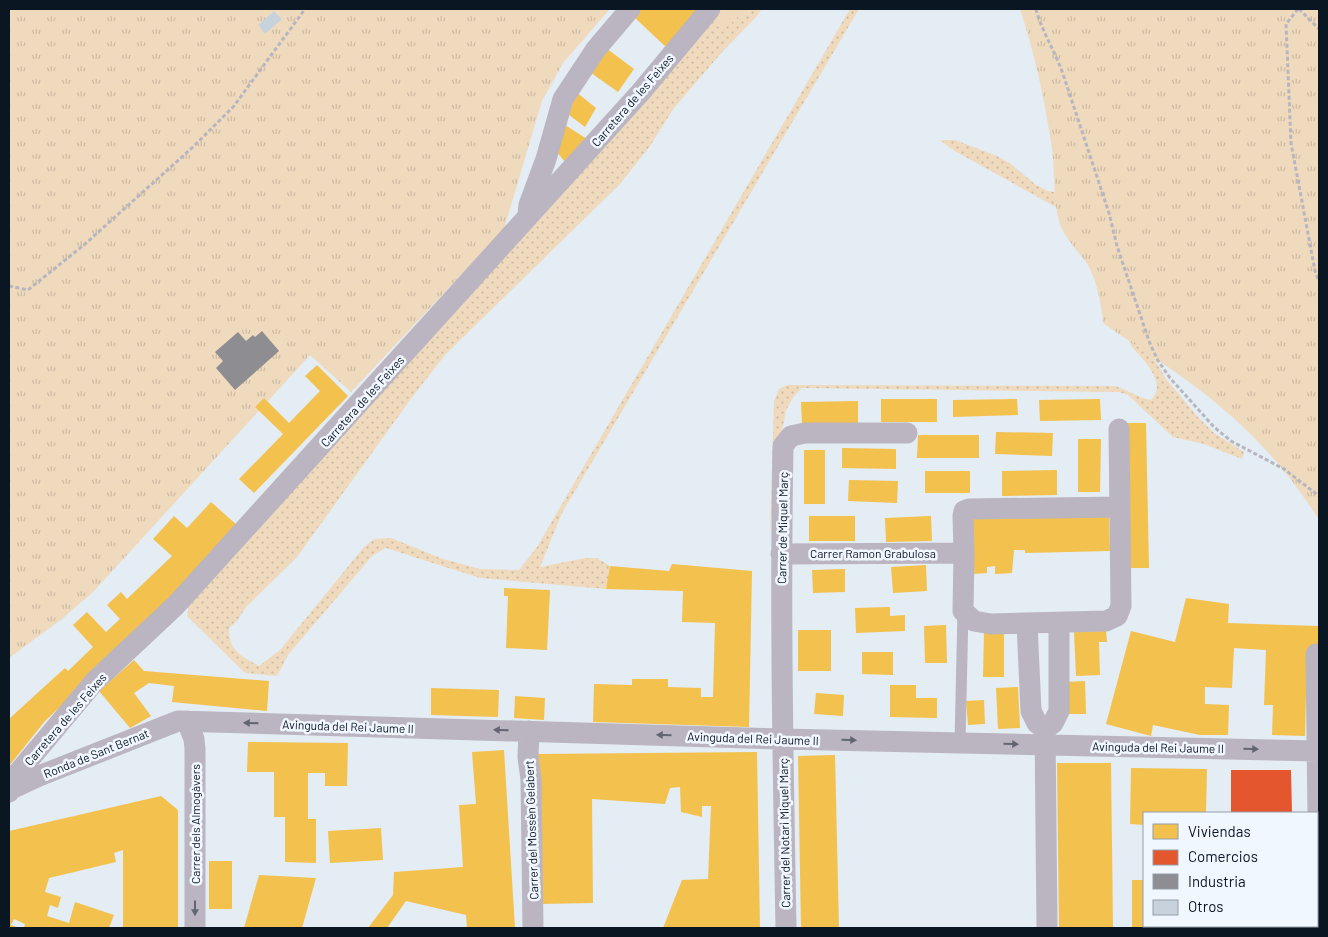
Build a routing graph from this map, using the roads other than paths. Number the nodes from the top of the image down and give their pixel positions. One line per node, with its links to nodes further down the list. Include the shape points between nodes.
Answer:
1 (630, 9): 3 (street, via 596,49 563,99)
2 (710, 9): 3 (street, Carretera de les Feixes, via 640,93)
3 (528, 217): 19 (street, Carretera de les Feixes, via 176,605 95,681 17,774)
4 (1119, 430): 6 (street)
5 (907, 433): 8 (street, Carrer de Miquel Març, via 805,433 791,436 783,446)
6 (1120, 507): 7 (street, via 969,509 963,516); 10 (street, via 1121,606 1117,616 1106,620)
7 (964, 553): 8 (street, Carrer Ramon Grabulosa); 9 (street)
8 (781, 554): 16 (street, Carrer de Miquel Març)
9 (963, 611): 11 (street, via 969,618 982,623); 17 (lane)
10 (1059, 623): 11 (street); 15 (street, via 1058,711)
11 (1028, 624): 15 (street, via 1031,712)
12 (1316, 654): 18 (street)
13 (187, 721): 14 (street, Avinguda del Rei Jaume II, one-way to 13); 19 (street, Ronda de Sant Bernat, via 167,724); 21 (street, Carrer dels Almogàvers, one-way to 21, via 195,749)
14 (529, 731): 16 (street, Avinguda del Rei Jaume II, one-way to 14); 22 (street, Carrer del Mossèn Gelabert)
15 (1045, 737): 17 (street, Avinguda del Rei Jaume II, one-way to 15); 18 (street, Avinguda del Rei Jaume II, one-way to 18); 24 (street)
16 (782, 739): 17 (street, Avinguda del Rei Jaume II, one-way to 17); 23 (street, Carrer del Notari Miquel Març)
17 (960, 742)
18 (1318, 751): 20 (street)
19 (9, 790)
20 (1319, 895)
21 (195, 928)
22 (534, 928)
23 (786, 928)
24 (1047, 928)

